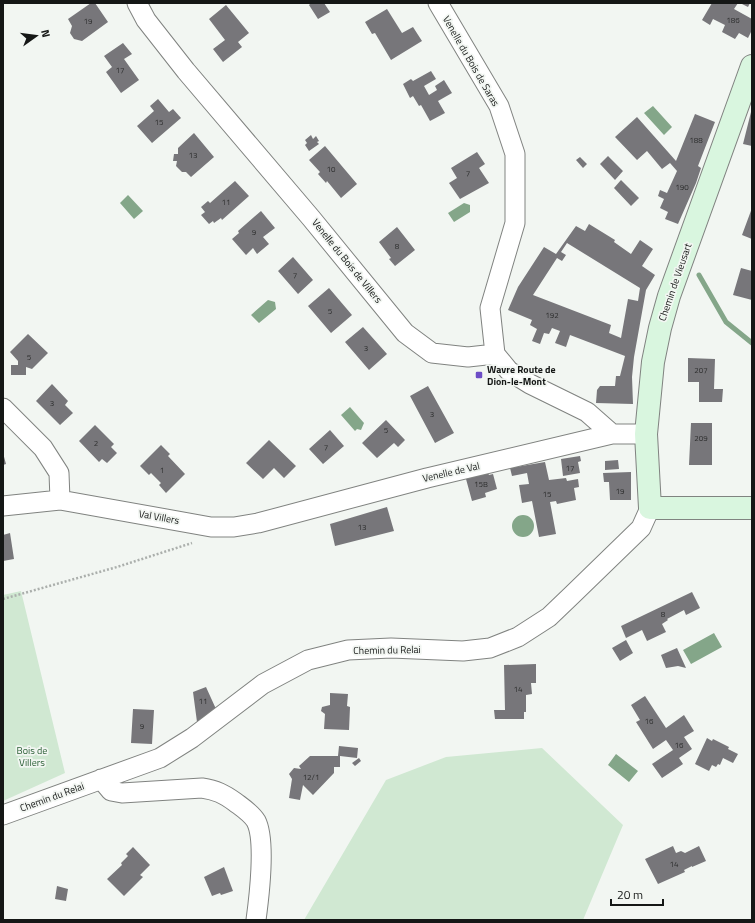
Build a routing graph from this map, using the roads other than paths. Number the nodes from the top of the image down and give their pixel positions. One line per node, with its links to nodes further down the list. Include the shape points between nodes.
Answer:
1 (137, 3): 4 (street, Venelle du Bois de Villers, via 146,20 186,71 405,333 432,353 468,357)
2 (438, 3): 4 (street, Venelle du Bois de Saras, via 498,106 515,154 515,223 490,308)
3 (752, 66): 7 (street, Chemin de Vieusart, via 660,328 653,362)
4 (495, 354): 6 (street, via 509,371 587,412)
5 (3, 408): 8 (street, via 43,448 55,466 59,473)
6 (612, 434): 7 (street, Venelle de Val); 12 (street, Venelle de Val, via 427,478)
7 (646, 434): 10 (street, Chemin de Vieusart)
8 (60, 500): 9 (street, Val Villers); 12 (street, Val Villers, via 211,527)
9 (3, 506)
10 (650, 508): 11 (street); 13 (street, Chemin du Relai, via 641,528 549,617 518,637 490,648 463,651 391,648 348,650 308,660 263,684 192,738 160,758)
11 (752, 508)
12 (258, 523)
13 (101, 779): 14 (street, Chemin du Relai); 15 (street, via 111,791 122,793 202,788 220,791 248,811 260,833)
14 (3, 816)
15 (256, 920)

